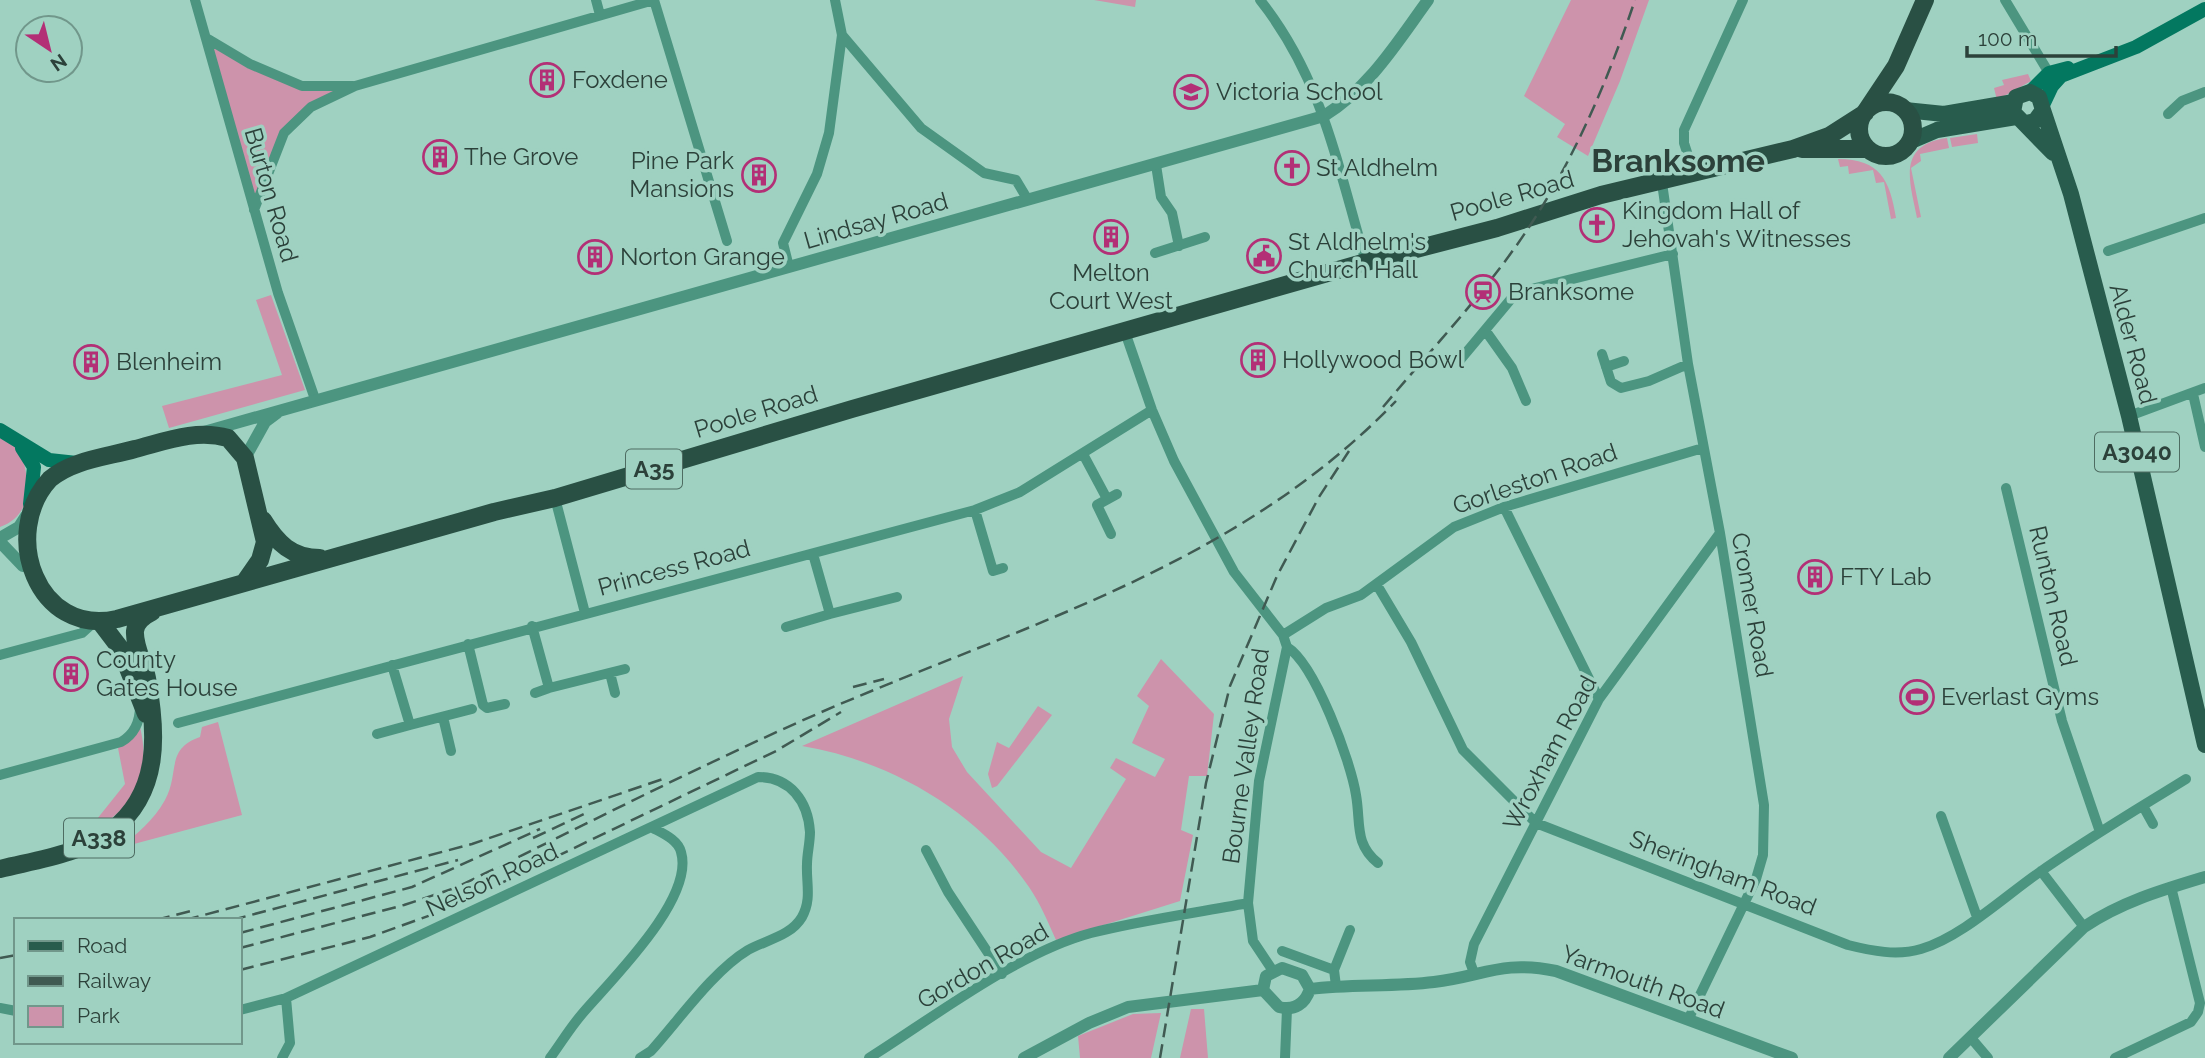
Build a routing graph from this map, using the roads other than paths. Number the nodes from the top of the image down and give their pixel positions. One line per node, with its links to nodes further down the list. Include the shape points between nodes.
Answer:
1 (195, 0): 13 (street, Burton Road)
2 (596, 0): 11 (street)
3 (654, 0): 11 (street); 37 (street)
4 (835, 0): 12 (street)
5 (1260, 0): 25 (street, via 1294,45)
6 (1428, 0): 25 (street, Lindsay Road, via 1373,76)
7 (1743, 0): 31 (street, via 1684,130)
8 (1925, 0): 15 (highway, A35)
9 (2005, 0): 16 (street)
10 (2205, 9): 14 (main road, via 2136,47)
11 (600, 15): 17 (street)
12 (842, 35): 33 (street, via 921,128 984,173 1016,180); 43 (street, via 829,134 817,174 783,243)
13 (208, 39): 17 (street, via 250,64 302,86); 34 (street, Burton Road)
14 (2083, 65): 16 (main road); 21 (main road, via 2052,86)
15 (1896, 66): 20 (highway, A35); 22 (highway, A35)
16 (2049, 74): 18 (main road)
17 (355, 86): 34 (street, via 311,107 284,133)
18 (2030, 92): 21 (main road, via 2039,97); 23 (main road, via 2020,94)
19 (2205, 92): 24 (street, via 2182,101)
20 (1902, 108): 22 (highway, via 1885,102); 23 (main road, via 1933,115); 26 (highway, via 1912,125)
21 (2043, 108): 23 (main road, via 2035,121); 29 (main road, Alder Road / A3040)
22 (1866, 112): 27 (highway, Poole Road / A35, via 1829,136); 28 (highway, via 1860,120 1860,136)
23 (2018, 114): 26 (main road, via 1925,133); 29 (main road, Alder Road / A3040)
24 (2168, 114)
25 (1324, 116): 30 (street, Lindsay Road); 42 (street)
26 (1909, 142): 28 (highway, via 1888,156)
27 (1793, 149): 28 (highway, Poole Road); 31 (highway, Poole Road / A35)
28 (1868, 149)
29 (2059, 161): 57 (main road, Alder Road / A3040)
30 (1156, 165): 33 (street, Lindsay Road); 38 (street, via 1161,197 1172,213)
31 (1694, 174): 32 (highway, Poole Road / A35)
32 (1662, 183): 41 (street, Cromer Road); 42 (highway, Poole Road / A35, via 1619,190)
33 (1028, 200): 43 (street, Lindsay Road)
34 (254, 210): 53 (street, Burton Road)
35 (2205, 218): 39 (street)
36 (1205, 237): 38 (street)
37 (727, 241)
38 (1180, 246): 40 (street)
39 (2108, 251)
40 (1155, 253)
41 (1673, 254): 45 (street, via 1516,293); 49 (street, Cromer Road)
42 (1366, 262): 44 (highway, Poole Road / A35)
43 (789, 267): 53 (street, Lindsay Road)
44 (1135, 329): 56 (street, Bourne Valley Road, via 1139,370); 69 (highway, Poole Road / A35)
45 (1485, 330): 47 (street); 54 (street, via 1512,368)
46 (1602, 354): 50 (street)
47 (1461, 360)
48 (1624, 361): 50 (street)
49 (1688, 364): 50 (street, via 1621,388 1611,382); 61 (street, Cromer Road)
50 (1606, 367)
51 (2205, 388): 52 (street)
52 (2193, 394): 57 (street); 62 (street)
53 (315, 399): 55 (street, Lindsay Road)
54 (1526, 401)
55 (287, 408): 59 (street, Lindsay Road); 64 (street, Lindsay Road, via 265,422)
56 (1152, 411): 63 (street, Princess Road); 90 (street, Bourne Valley Road, via 1234,572)
57 (2129, 416): 109 (main road, Alder Road / A3040)
58 (0, 430): 60 (main road)
59 (201, 433): 64 (highway, via 228,438); 65 (highway)
60 (19, 444): 65 (main road, via 53,461); 71 (main road, via 34,467)
61 (1703, 447): 70 (street, Gorleston Road); 74 (street, Cromer Road)
62 (2205, 447)
63 (1083, 454): 68 (street); 73 (street, Princess Road, via 1020,492)
64 (245, 458): 72 (highway, A35)
65 (82, 463): 71 (highway, via 50,479)
66 (2006, 488): 118 (street, Runton Road, via 2062,721)
67 (1117, 494): 68 (street)
68 (1106, 497): 75 (street, via 1097,505)
69 (555, 498): 78 (highway, Poole Road / A35); 85 (street)
70 (1504, 508): 82 (street, Gorleston Road, via 1454,527); 100 (street)
71 (28, 510): 76 (street, via 19,527); 79 (highway, via 20,544)
72 (258, 510): 78 (highway, Poole Road / A35, via 283,547 310,558); 81 (highway, A35, via 263,551)
73 (975, 510): 77 (street, Princess Road); 80 (street, via 998,570)
74 (1720, 533): 100 (street, Wroxham Road); 126 (street, Cromer Road, via 1764,805 1763,855)
75 (1111, 534)
76 (0, 540): 79 (street)
77 (813, 554): 85 (street, Princess Road); 86 (street)
78 (338, 558): 81 (highway, Poole Road / A35)
79 (23, 566): 87 (highway, via 47,599 73,616)
80 (981, 575)
81 (244, 583): 84 (highway, A35)
82 (1377, 585): 90 (street, Gorleston Road, via 1315,613); 115 (street, Sheringham Road, via 1459,743)
83 (897, 597): 86 (street)
84 (163, 607): 87 (highway, A35); 106 (highway, A338, via 145,615 135,628)
85 (585, 613): 88 (street, Princess Road)
86 (830, 614): 89 (street)
87 (97, 623): 93 (street, via 82,633); 101 (highway, A338, via 120,648)
88 (532, 626): 91 (street, Princess Road); 97 (street)
89 (786, 627)
90 (1283, 635): 92 (street, Bourne Valley Road)
91 (468, 644): 94 (street, Princess Road); 102 (street, via 484,705)
92 (1287, 647): 120 (street, via 1314,684 1337,730 1357,796 1361,845); 125 (street, Bourne Valley Road, via 1259,781)
93 (0, 655)
94 (392, 665): 105 (street); 107 (street, Princess Road, via 183,722)
95 (625, 669): 96 (street)
96 (610, 673): 97 (street); 99 (street)
97 (550, 688): 98 (street)
98 (535, 693)
99 (615, 693)
100 (1599, 699): 115 (street, Wroxham Road)
101 (140, 704): 106 (highway, A338); 111 (street, via 140,718 121,742)
102 (505, 704)
103 (472, 709): 104 (street)
104 (443, 717): 105 (street); 110 (street)
105 (410, 725): 108 (street)
106 (152, 726): 121 (highway, A338, via 154,754 149,778 140,799 122,821 88,844)
107 (191, 734)
108 (377, 734)
109 (2205, 745)
110 (451, 751)
111 (0, 775)
112 (2186, 779): 113 (street, Sheringham Road)
113 (2143, 806): 116 (street); 118 (street, Sheringham Road)
114 (1941, 816): 127 (street)
115 (1536, 823): 126 (street, Sheringham Road); 133 (street, Wroxham Road, via 1471,951)
116 (2153, 824)
117 (653, 828): 138 (street, Nelson Road); 144 (street, via 670,837 681,852 675,895 638,950); 145 (street, Nelson Road, via 758,777 774,777 791,785 805,808 810,832 808,899 801,918 786,932 746,951)
118 (2100, 832): 122 (street, Sheringham Road)
119 (926, 850): 134 (street)
120 (1378, 863)
121 (0, 869)
122 (2041, 871): 127 (street, Sheringham Road); 128 (street)
123 (2205, 877): 124 (street)
124 (2171, 887): 128 (street, via 2109,910); 152 (street, via 2199,1012 2191,1022)
125 (1248, 903): 132 (street, Bourne Valley Road, via 1253,941); 134 (street, Gordon Road, via 1090,934)
126 (1744, 904): 127 (street, Sheringham Road, via 1848,946 1898,953 1923,949); 141 (street, Cromer Road)
127 (1977, 917)
128 (2084, 927): 142 (street)
129 (1350, 930): 131 (street)
130 (1282, 951): 131 (street)
131 (1334, 970): 135 (street)
132 (1273, 971): 136 (street, via 1282,968 1302,975); 137 (street, via 1266,976)
133 (1474, 973): 135 (street, Yarmouth Road, via 1436,982); 141 (street, Yarmouth Road, via 1521,966 1556,971)
134 (1002, 974): 146 (street, Gordon Road)
135 (1336, 986): 136 (street, Yarmouth Road)
136 (1310, 989): 140 (street, via 1302,1003)
137 (1263, 990): 140 (street, via 1273,1003); 147 (street, via 1128,1006)
138 (286, 998): 139 (street, Nelson Road); 143 (street, via 290,1043)
139 (242, 1009)
140 (1287, 1009): 148 (street)
141 (1688, 1020): 149 (street, Yarmouth Road)
142 (1971, 1038): 150 (street); 151 (street)
143 (282, 1058)
144 (550, 1058)
145 (640, 1058)
146 (869, 1058)
147 (1024, 1058)
148 (1286, 1058)
149 (1792, 1058)
150 (1949, 1058)
151 (1988, 1058)
152 (2115, 1058)

